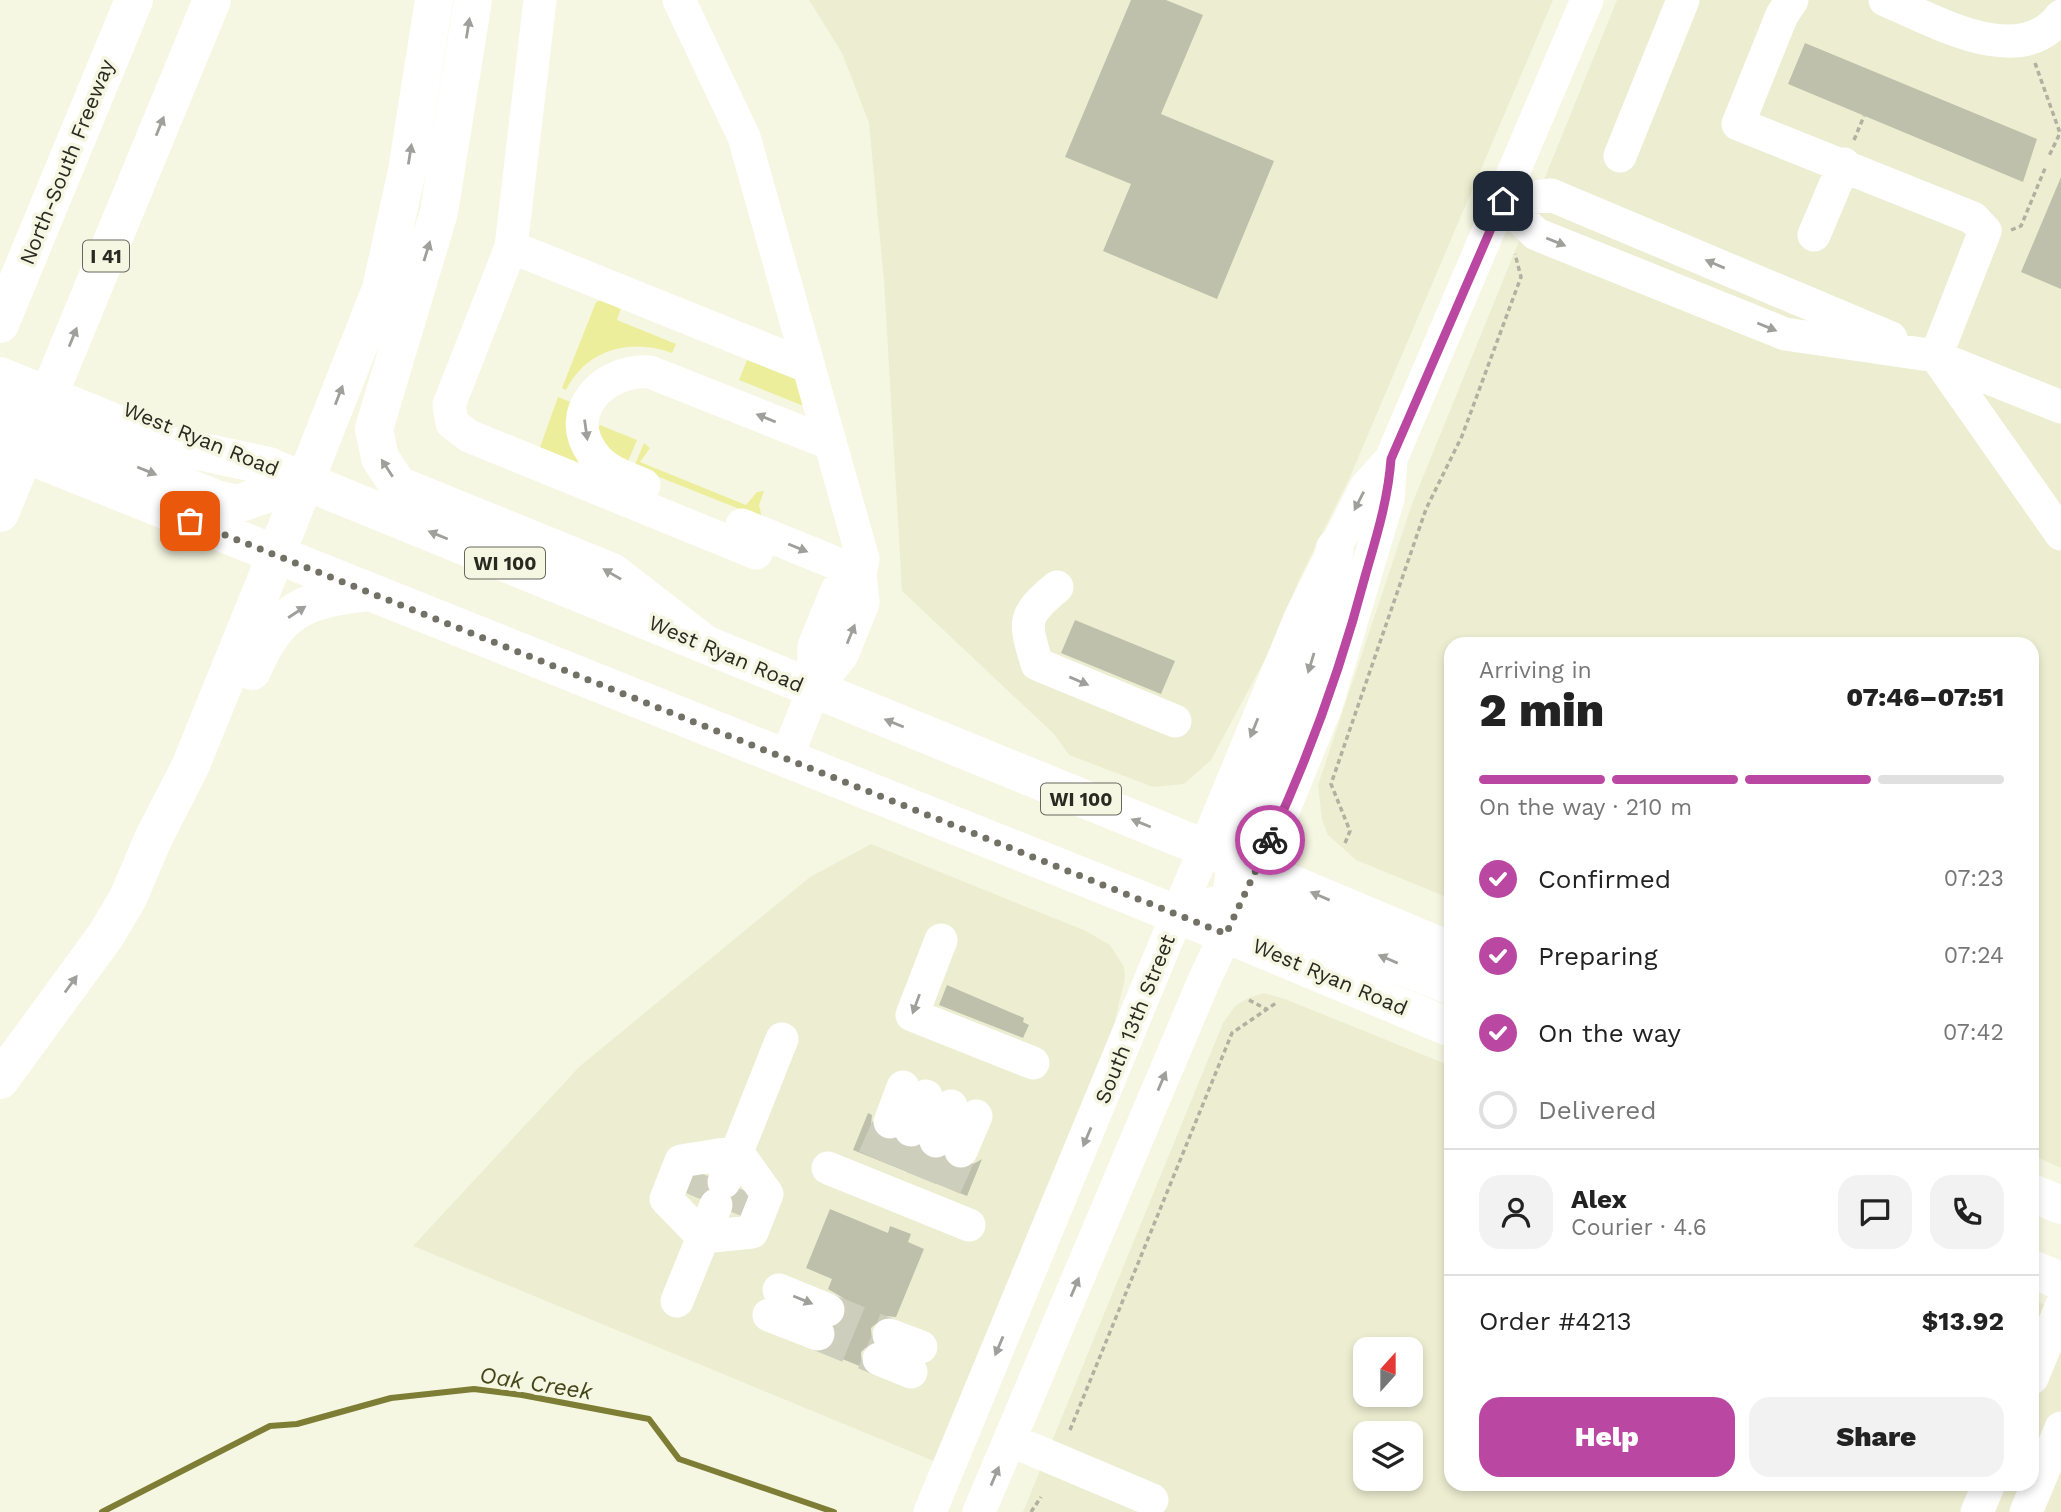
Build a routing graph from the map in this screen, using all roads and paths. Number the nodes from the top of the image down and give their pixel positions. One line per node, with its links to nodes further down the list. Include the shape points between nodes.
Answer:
1 (134, 0): 22 (main road, North-South Freeway)
2 (212, 0): 34 (main road, I 41, one-way to 2)
3 (434, 0): 33 (main road, one-way to 3, via 381,289 407,171)
4 (472, 0): 42 (main road, one-way to 4, via 612,572 398,485 380,458 374,429 439,212)
5 (540, 0): 20 (street)
6 (679, 0): 25 (street, via 744,136)
7 (1587, 0): 17 (street, South 13th Street)
8 (1683, 0): 13 (street)
9 (1792, 0): 15 (street, via 1738,124)
10 (1885, 0): 12 (street, via 1984,41)
11 (2061, 16): 12 (street, via 2052,29)
12 (2026, 39): 14 (path, via 2060,133)
13 (1620, 156)
14 (2049, 156)
15 (1844, 164): 18 (street); 19 (street)
16 (2046, 166): 18 (path, via 2021,226 2007,231)
17 (1503, 201): 23 (street, via 1536,234 1785,334); 32 (street, South 13th Street)
18 (1973, 218): 23 (street, via 1985,231)
19 (1814, 235)
20 (511, 247): 25 (street); 35 (street, via 449,405 452,423 468,436 756,553)
21 (1514, 251): 46 (path, via 1521,276 1462,436 1426,509 1331,784 1350,831)
22 (0, 324)
23 (1936, 356): 27 (street); 36 (street)
24 (0, 358): 29 (main road, West Ryan Road / WI 100)
25 (807, 366): 30 (street)
26 (0, 376): 29 (main road)
27 (2061, 408)
28 (0, 411): 29 (main road)
29 (88, 433): 31 (main road, West Ryan Road / WI 100); 33 (main road, West Ryan Road / WI 100, via 269,466); 33 (main road, one-way to 33, via 216,499 237,504); 38 (main road, West Ryan Road / WI 100)
30 (830, 443): 35 (street, one-way to 35, via 650,372 633,370 615,376 594,393 584,417 585,433 591,452 605,467); 39 (street, via 863,559)
31 (0, 444)
32 (1391, 459): 37 (street, South 13th Street, one-way to 37, via 1366,487); 47 (street, South 13th Street, via 1388,499 1334,681 1282,814)
33 (304, 481): 38 (main road); 42 (main road, West Ryan Road / WI 100, one-way to 33)
34 (0, 513)
35 (763, 534): 39 (street, one-way to 39)
36 (2061, 534)
37 (1335, 548): 47 (main road, one-way to 47, via 1324,622 1296,713)
38 (275, 555): 40 (main road, West Ryan Road / WI 100); 48 (main road, via 190,768)
39 (860, 573): 43 (street, via 863,603 842,655)
40 (368, 592): 45 (main road, West Ryan Road / WI 100); 48 (main road, one-way to 40, via 171,847 276,626 302,607 330,596)
41 (1050, 593): 44 (street, one-way to 44, via 1033,607 1027,630 1037,664)
42 (705, 644): 43 (main road, West Ryan Road / WI 100)
43 (813, 691): 45 (street); 47 (main road, West Ryan Road / WI 100, one-way to 43)
44 (1175, 721)
45 (786, 759): 49 (main road, West Ryan Road / WI 100)
46 (1345, 843)
47 (1232, 886): 49 (main road, West Ryan Road / WI 100); 49 (street, South 13th Street); 51 (main road, West Ryan Road / WI 100, one-way to 47); 52 (main road, one-way to 47); 56 (main road, West Ryan Road / WI 100); 76 (street, South 13th Street, one-way to 47)
48 (128, 898): 59 (main road, one-way to 48)
49 (1177, 915): 82 (street, South 13th Street, one-way to 82)
50 (941, 940): 58 (street, one-way to 58, via 912,1015)
51 (1444, 949)
52 (1444, 983)
53 (1249, 1000): 55 (path)
54 (1276, 1003): 55 (path)
55 (1266, 1009): 75 (path, via 1232,1033)
56 (1444, 1023)
57 (782, 1039): 61 (street)
58 (1033, 1063)
59 (0, 1080)
60 (939, 1101): 60 (street, via 924,1136)
61 (737, 1152): 64 (street); 64 (street, via 767,1194 752,1232); 64 (street, via 681,1161 667,1199)
62 (828, 1168): 63 (street, via 904,1185)
63 (969, 1225)
64 (704, 1237): 67 (street)
65 (2039, 1272): 66 (main road)
66 (2061, 1280)
67 (677, 1301)
68 (774, 1302): 70 (street, one-way to 70)
69 (2061, 1307): 73 (street)
70 (823, 1322)
71 (884, 1347): 72 (street)
72 (916, 1360)
73 (2039, 1361)
74 (2061, 1428): 77 (street)
75 (1070, 1430)
76 (1010, 1440): 81 (street); 83 (street, South 13th Street, one-way to 76)
77 (2039, 1481)
78 (1986, 1491): 85 (street)
79 (2035, 1491): 86 (street)
80 (1041, 1497): 84 (path)
81 (1152, 1500)
82 (930, 1512)
83 (979, 1512)
84 (1031, 1512)
85 (1977, 1512)
86 (2026, 1512)

